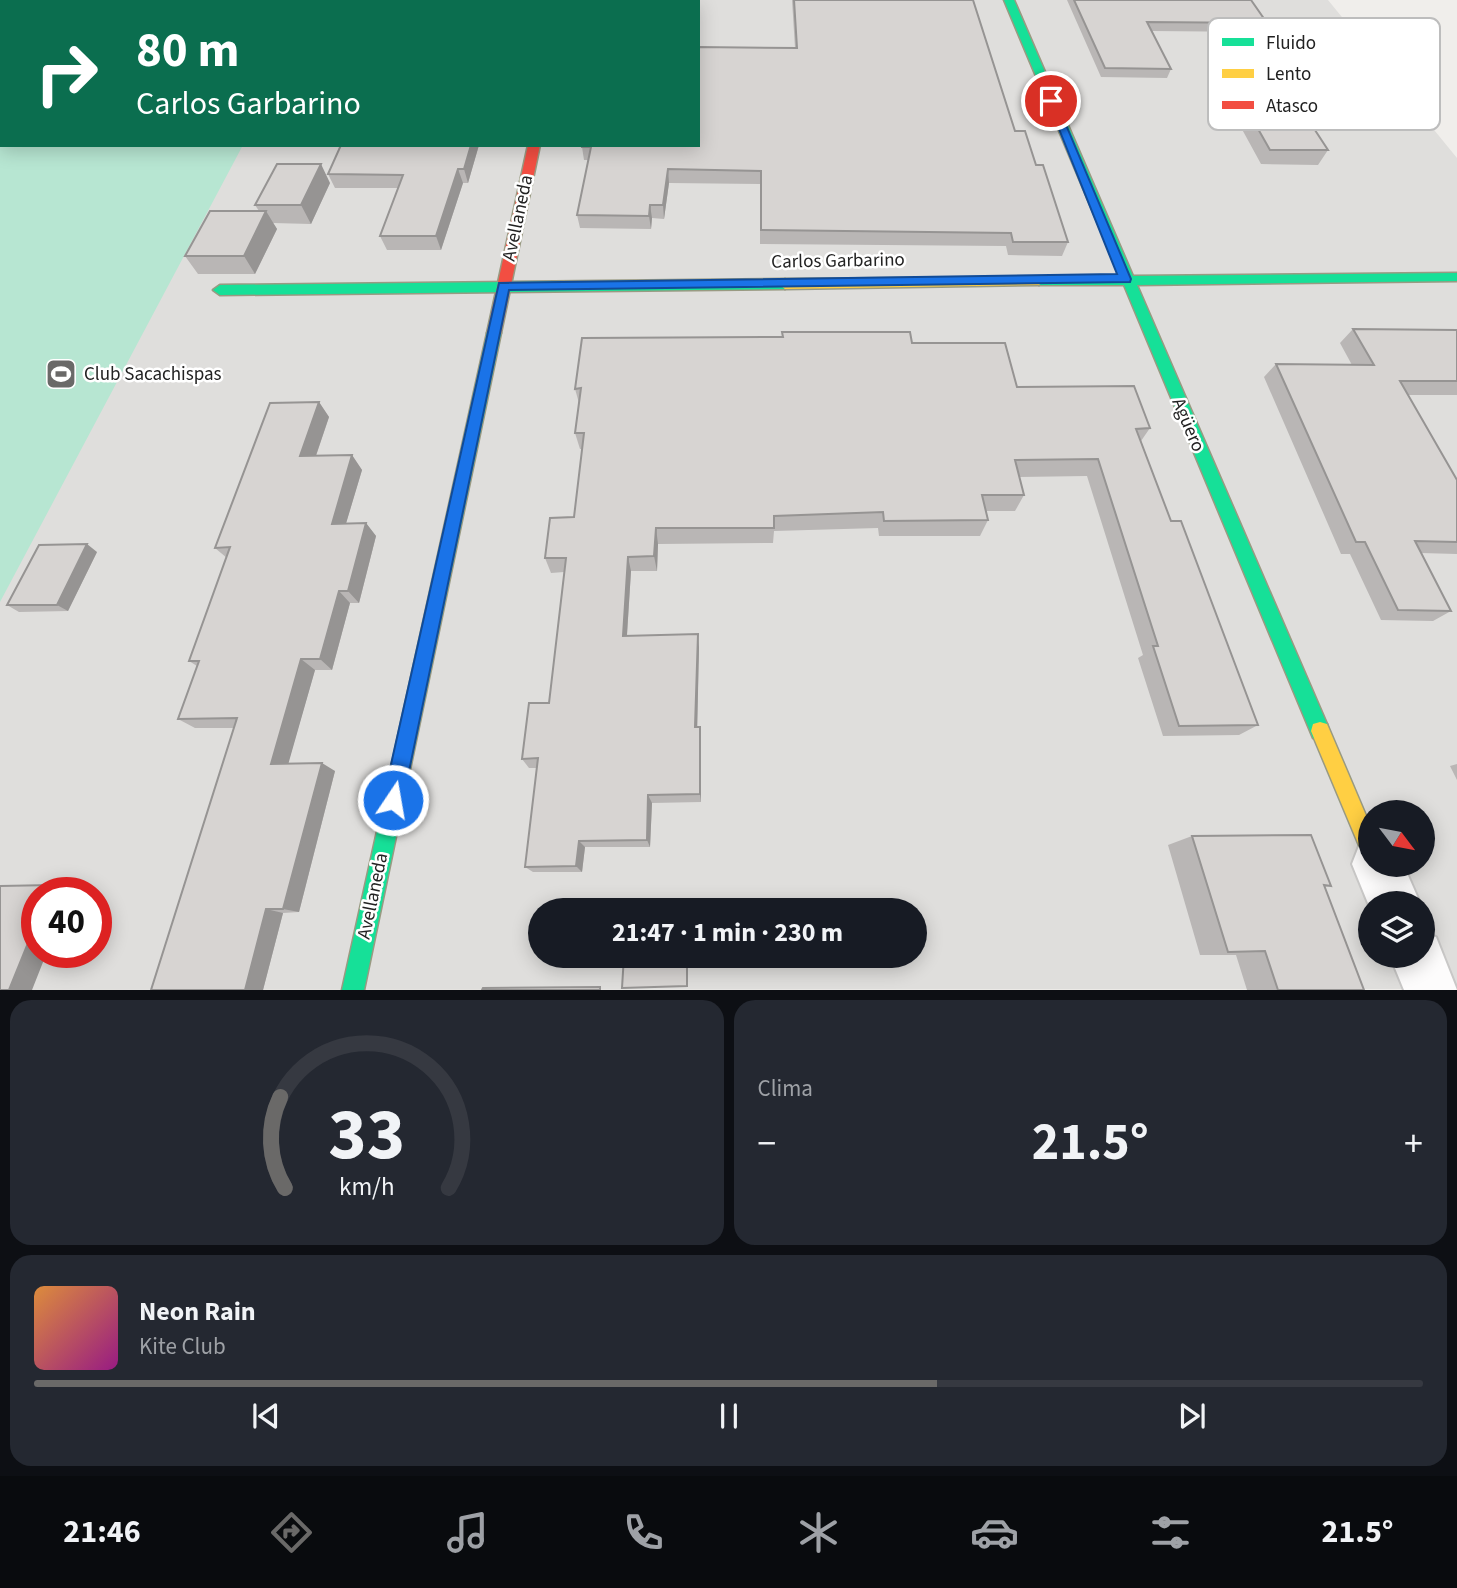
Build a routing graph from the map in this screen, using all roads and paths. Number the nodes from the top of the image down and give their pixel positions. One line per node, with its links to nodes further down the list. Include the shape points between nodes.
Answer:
1 (1009, 0): 4 (street, Agüero)
2 (534, 147): 5 (street, Avellaneda)
3 (1457, 277): 4 (street, Carlos Garbarino)
4 (1125, 279): 5 (street, Carlos Garbarino); 7 (street, Agüero)
5 (503, 286): 6 (street, Carlos Garbarino); 9 (street, Avellaneda)
6 (220, 289)
7 (1358, 820)
8 (1422, 968): 10 (street)
9 (353, 989)
10 (1431, 989)

